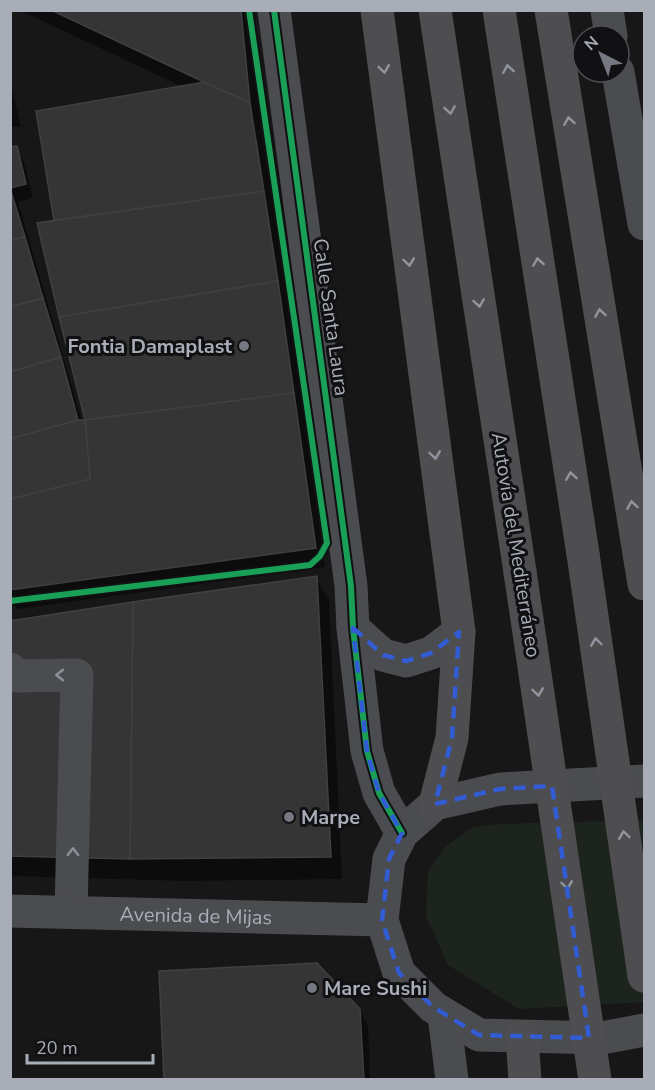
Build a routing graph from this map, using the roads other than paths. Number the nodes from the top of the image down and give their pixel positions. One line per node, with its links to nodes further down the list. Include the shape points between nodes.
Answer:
1 (274, 10): 9 (street, Calle Santa Laura, via 351,586)
2 (377, 10): 10 (highway, one-way to 10)
3 (435, 10): 24 (highway, Autovía del Mediterráneo, one-way to 24, bridge)
4 (499, 10): 18 (highway, one-way to 4, bridge)
5 (551, 10): 8 (highway, one-way to 5)
6 (620, 84): 7 (street)
7 (645, 224)
8 (645, 584)
9 (353, 628): 10 (street, via 383,655 406,661 431,653); 14 (street, Calle Santa Laura, via 367,751 379,793)
10 (459, 632): 13 (highway, via 452,738)
11 (10, 669): 16 (street, one-way to 11, via 77,675 14,675)
12 (645, 781): 13 (street, via 500,789)
13 (435, 804): 14 (street)
14 (402, 833): 17 (street, via 389,859)
15 (10, 910): 16 (street, Avenida de Mijas)
16 (71, 911): 17 (street, Avenida de Mijas)
17 (382, 920): 19 (street, via 399,973)
18 (645, 976)
19 (444, 1015): 21 (street, via 479,1035); 22 (street)
20 (645, 1030): 21 (street, via 602,1038)
21 (522, 1037): 23 (highway)
22 (452, 1080)
23 (525, 1080)
24 (595, 1080)

